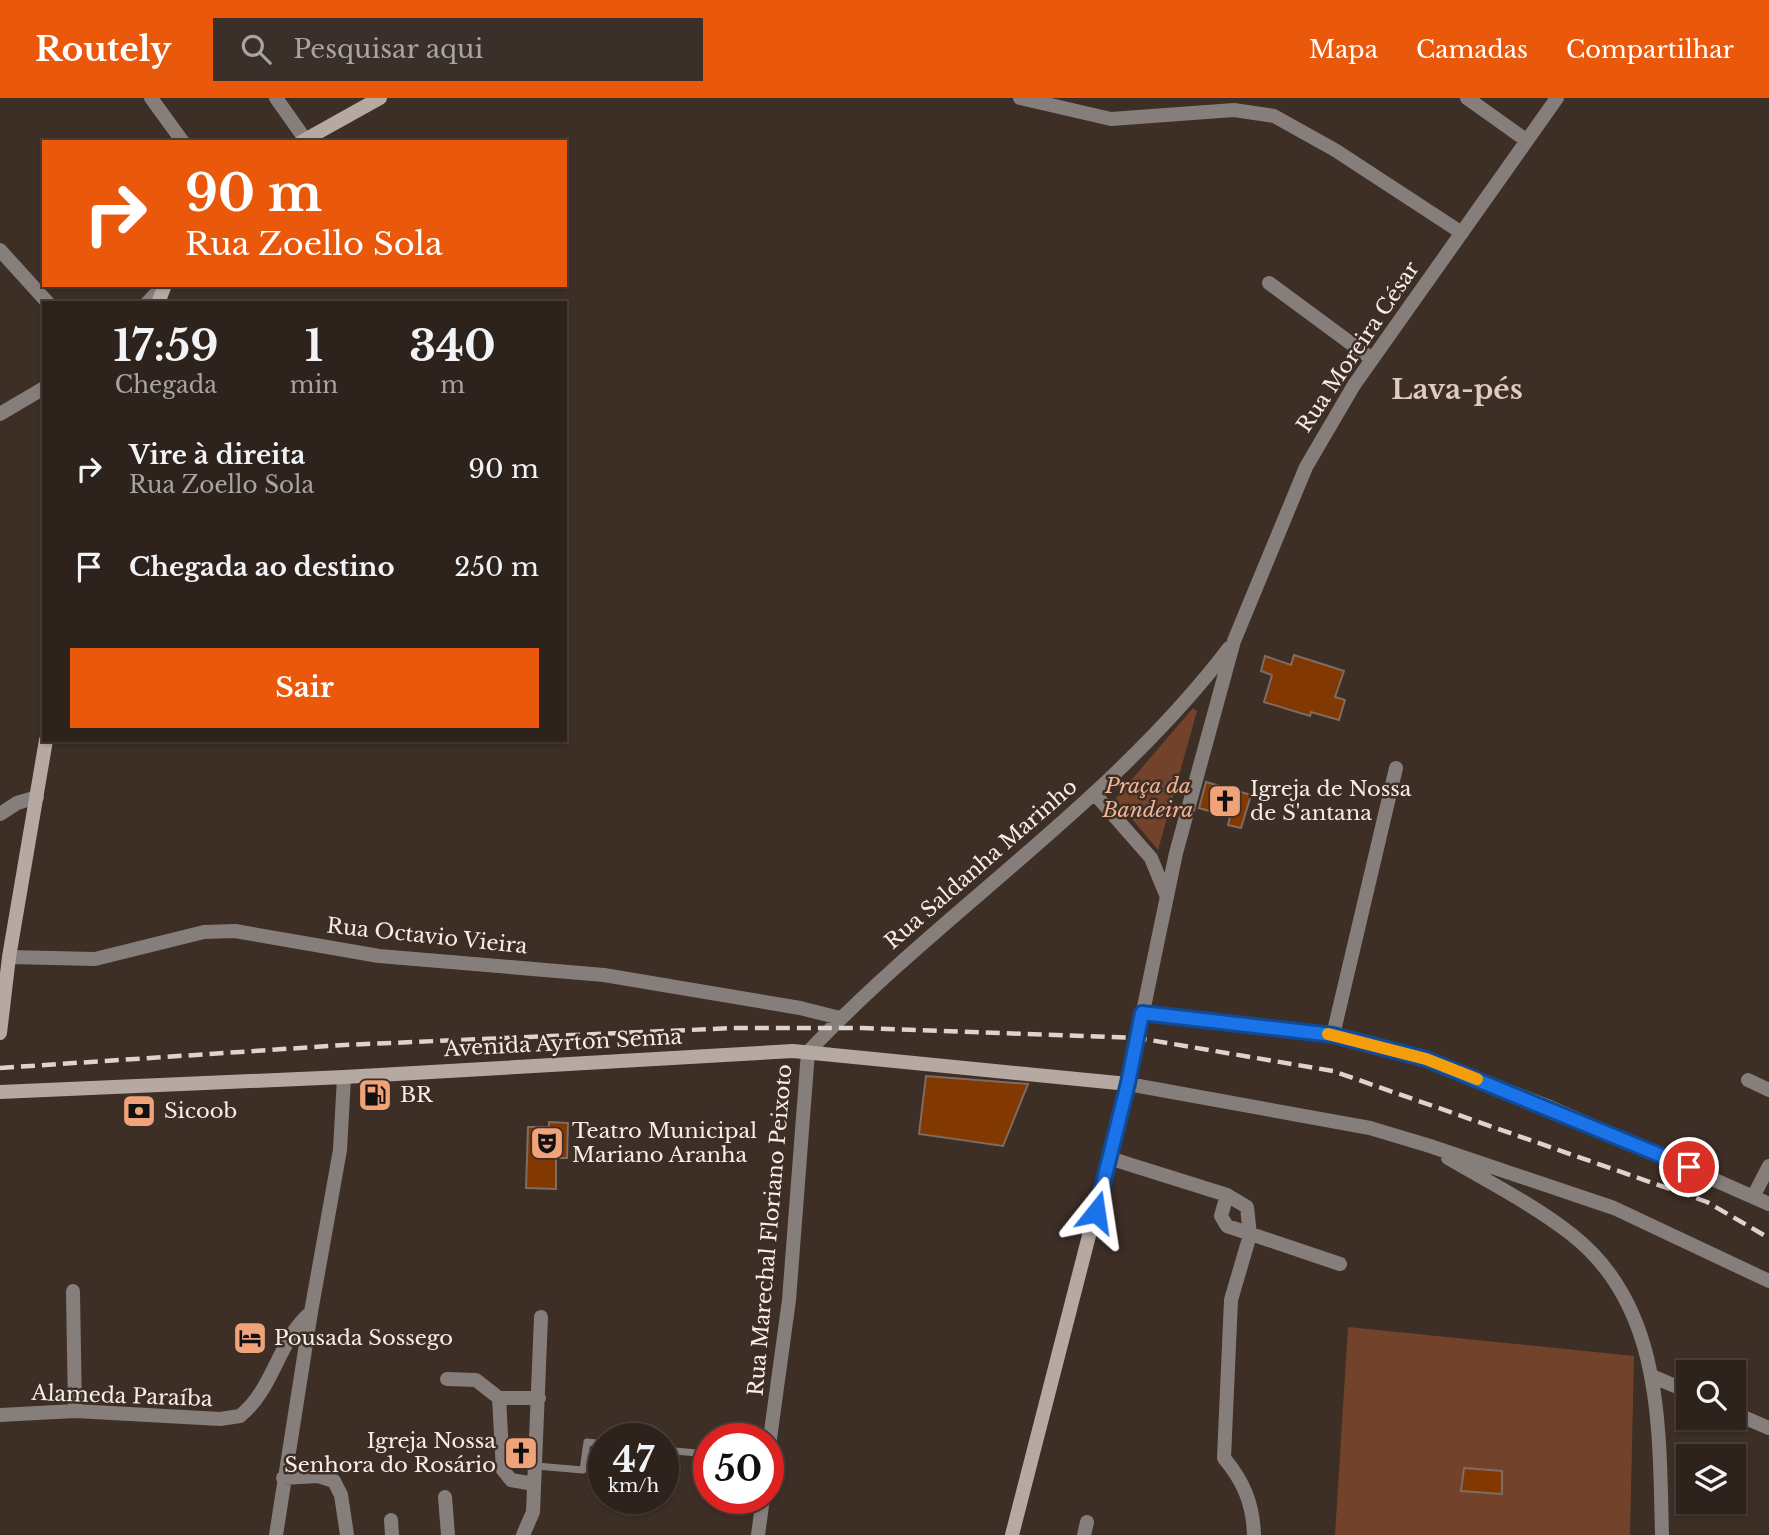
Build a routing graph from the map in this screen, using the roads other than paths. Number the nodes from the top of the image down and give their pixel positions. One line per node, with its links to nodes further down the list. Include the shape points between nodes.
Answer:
1 (151, 98): 7 (street)
2 (276, 98): 8 (street)
3 (380, 98): 8 (main road)
4 (1020, 98): 10 (street, via 1111,119 1234,110 1273,117 1335,150)
5 (1467, 98): 9 (street)
6 (1557, 98): 9 (street, Rua Moreira César)
7 (182, 140)
8 (303, 140)
9 (1526, 140): 10 (street, Rua Moreira César)
10 (1462, 233): 16 (street, Rua Moreira César)
11 (0, 250): 14 (street)
12 (1269, 283): 16 (street)
13 (162, 287): 15 (street)
14 (46, 301)
15 (149, 301)
16 (1372, 359): 19 (street, Rua Moreira César, via 1306,467)
17 (42, 389): 18 (street)
18 (0, 414)
19 (1234, 641): 22 (street, Rua Saldanha Marinho, via 1175,714); 25 (street)
20 (46, 742): 23 (main road)
21 (1396, 768): 32 (street)
22 (1094, 793): 26 (street); 30 (street, Rua Saldanha Marinho)
23 (37, 797): 24 (street); 28 (main road)
24 (0, 814)
25 (1176, 853): 26 (street); 27 (street)
26 (1151, 858): 27 (street)
27 (1167, 898): 29 (street)
28 (4, 957): 30 (street, Rua Octavio Vieira, via 95,959 204,932 235,931 379,956 604,975); 31 (main road)
29 (1142, 1013): 32 (street); 36 (street)
30 (841, 1018): 33 (street, Rua Saldanha Marinho)
31 (0, 1033)
32 (1333, 1035): 43 (street, via 1426,1059)
33 (808, 1052): 34 (main road, Avenida Ayrton Senna); 36 (main road, Avenida Ayrton Senna); 59 (street, Rua Marechal Floriano Peixoto, via 789,1300)
34 (344, 1077): 38 (main road, Avenida Ayrton Senna); 49 (street, via 340,1150)
35 (1748, 1080): 37 (street)
36 (1128, 1083): 39 (street, via 1370,1128); 40 (main road)
37 (1769, 1090)
38 (0, 1093)
39 (1430, 1146): 47 (street, via 1614,1208); 51 (street, via 1571,1233 1590,1250 1634,1318)
40 (1110, 1158): 42 (street); 72 (main road)
41 (1769, 1166): 43 (street)
42 (1227, 1195): 45 (street, via 1247,1208); 45 (street, via 1223,1223)
43 (1754, 1195): 44 (street)
44 (1769, 1204)
45 (1250, 1235): 46 (street); 73 (street, via 1231,1300 1224,1458 1239,1477 1253,1509)
46 (1340, 1264)
47 (1769, 1281)
48 (73, 1291): 56 (street)
49 (311, 1311): 56 (street, Alameda Paraíba, via 292,1334 263,1390 240,1416 220,1419); 63 (street)
50 (541, 1317): 55 (street)
51 (1654, 1377): 53 (street); 74 (street)
52 (447, 1379): 54 (street, via 476,1380)
53 (1676, 1386)
54 (499, 1398): 55 (street); 64 (street, via 502,1470 511,1480)
55 (539, 1398): 62 (street)
56 (75, 1411): 57 (street, Alameda Paraíba)
57 (0, 1415)
58 (1746, 1418): 60 (street)
59 (772, 1423)
60 (1769, 1428)
61 (588, 1442): 62 (lane, via 583,1470)
62 (536, 1466): 64 (street)
63 (283, 1478): 67 (street); 68 (street, via 318,1476 334,1481 341,1495)
64 (534, 1484): 70 (street, via 533,1512)
65 (445, 1497): 69 (street)
66 (761, 1514): 71 (street)
67 (276, 1535)
68 (347, 1535)
69 (448, 1535)
70 (523, 1535)
71 (758, 1535)
72 (1012, 1535)
73 (1254, 1535)
74 (1661, 1535)

